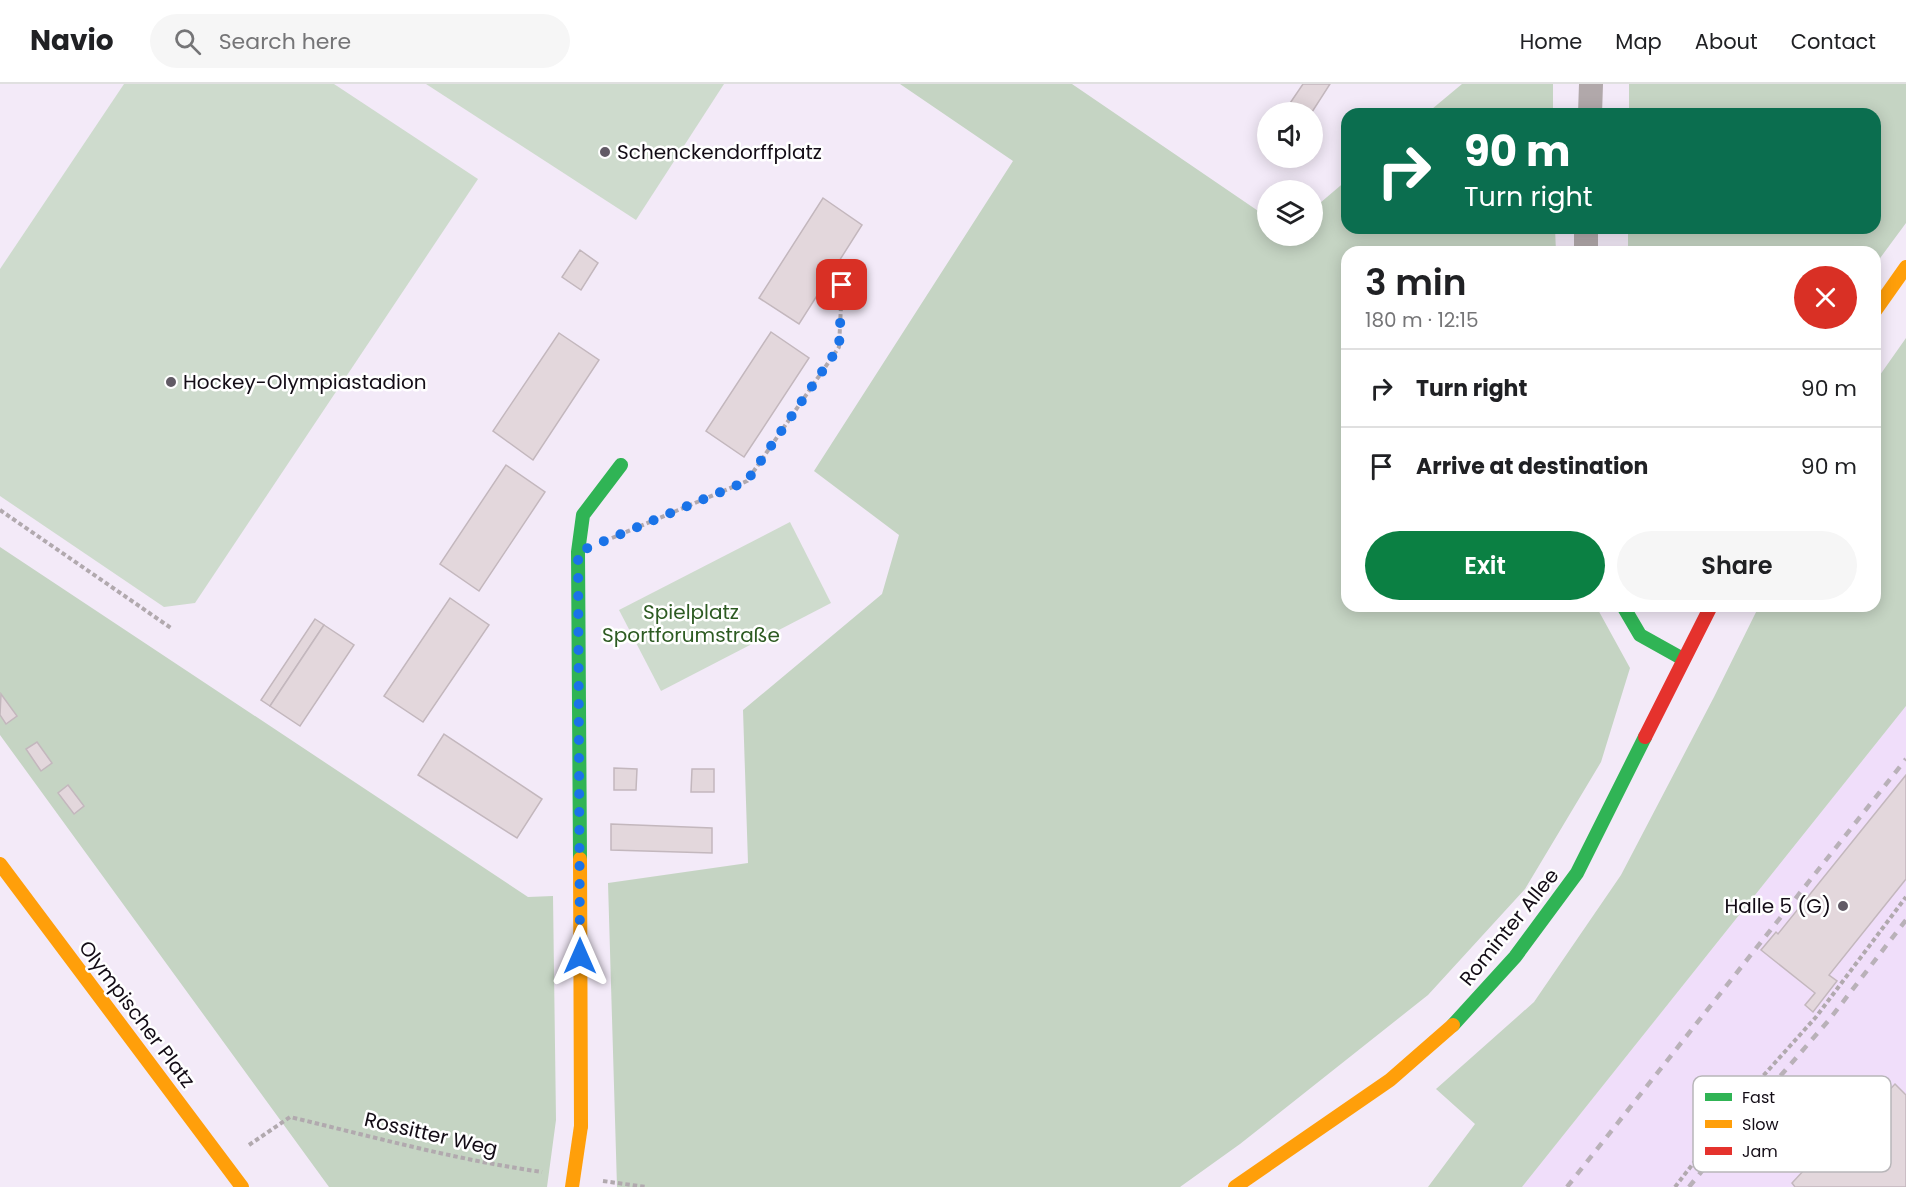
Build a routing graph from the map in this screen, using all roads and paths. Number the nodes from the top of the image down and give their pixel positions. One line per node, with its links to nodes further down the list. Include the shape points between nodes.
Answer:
1 (1591, 84): 2 (street)
2 (1590, 108)
3 (1906, 267): 5 (street)
4 (842, 285): 8 (path, via 839,347 747,481)
5 (1881, 302)
6 (621, 465): 8 (street, via 584,514)
7 (0, 510): 11 (path)
8 (578, 552): 21 (street, bridge, via 581,1126)
9 (1627, 612): 12 (street, via 1640,635)
10 (1708, 612): 12 (street, Rominter Allee)
11 (171, 628)
12 (1683, 660): 23 (street, Rominter Allee, via 1577,873 1515,957 1460,1018 1390,1080)
13 (0, 864): 16 (street, Olympischer Platz)
14 (1906, 897): 15 (path, via 1816,1017)
15 (1763, 1076)
16 (224, 1163): 18 (path, Rossitter Weg, via 290,1117); 20 (street, Olympischer Platz)
17 (1693, 1164): 24 (path)
18 (549, 1173)
19 (594, 1180): 22 (path)
20 (242, 1187)
21 (572, 1187)
22 (646, 1187)
23 (1235, 1187)
24 (1675, 1187)

